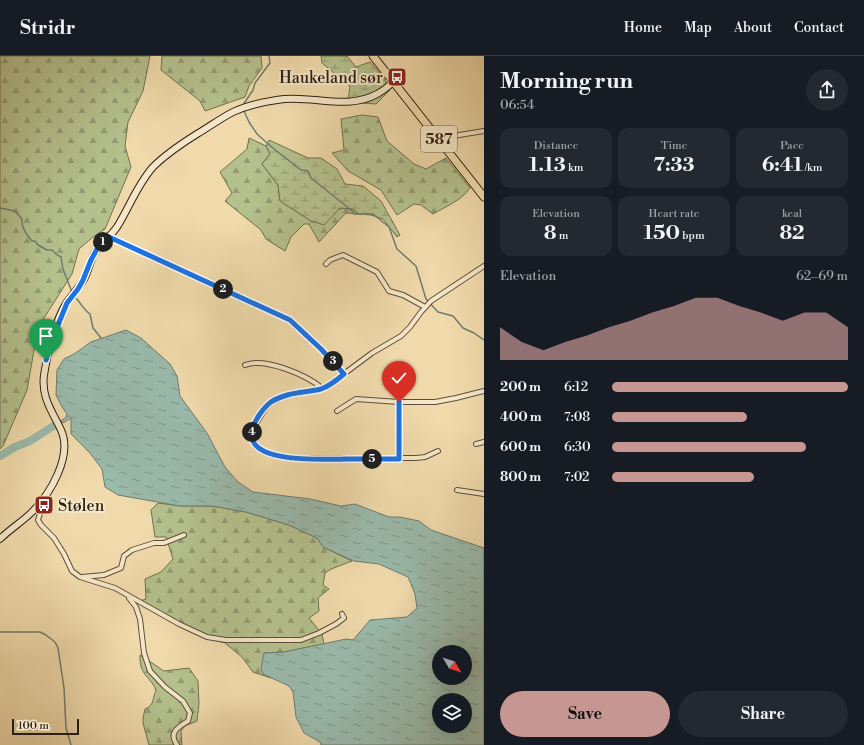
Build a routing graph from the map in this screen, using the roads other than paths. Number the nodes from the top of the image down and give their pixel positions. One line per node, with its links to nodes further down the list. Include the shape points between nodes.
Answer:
1 (373, 56): 2 (main road, 587)
2 (394, 82): 4 (main road, 587); 6 (main road, via 378,93 358,100 338,102 285,99 233,112 178,146 153,167)
3 (484, 131): 4 (street, via 453,136)
4 (442, 142): 5 (main road, 587)
5 (484, 196)
6 (109, 237): 11 (street, via 290,320); 22 (main road, via 97,249 78,289 67,303 47,354 43,378 44,395 62,433 64,457)
7 (326, 264): 9 (street, via 343,255 377,272 389,291)
8 (484, 266): 9 (street)
9 (428, 304): 11 (street, via 401,336)
10 (245, 365): 12 (street, via 261,362 286,369)
11 (344, 374): 12 (street)
12 (322, 388): 19 (street, via 284,396 270,403 252,429 252,438 256,445 272,454 292,458)
13 (484, 391): 14 (street, via 446,400)
14 (399, 402): 15 (street, via 356,399); 19 (street)
15 (337, 411)
16 (484, 442): 17 (street)
17 (476, 444)
18 (438, 451): 19 (street, via 425,457)
19 (399, 459)
20 (457, 490): 21 (street)
21 (484, 494)
22 (40, 503): 24 (main road); 25 (street, via 42,507 38,520 54,538 72,571)
23 (184, 535): 25 (street, via 164,543 154,543 132,550 124,556 121,568 104,575)
24 (0, 539)
25 (80, 577): 26 (street, via 115,588)
26 (128, 596): 27 (street, via 179,624 217,639 301,640 336,624 344,618); 28 (street, via 136,607 140,619 144,653 150,671 183,701 190,713 188,721 174,732)
27 (342, 614)
28 (177, 745)

